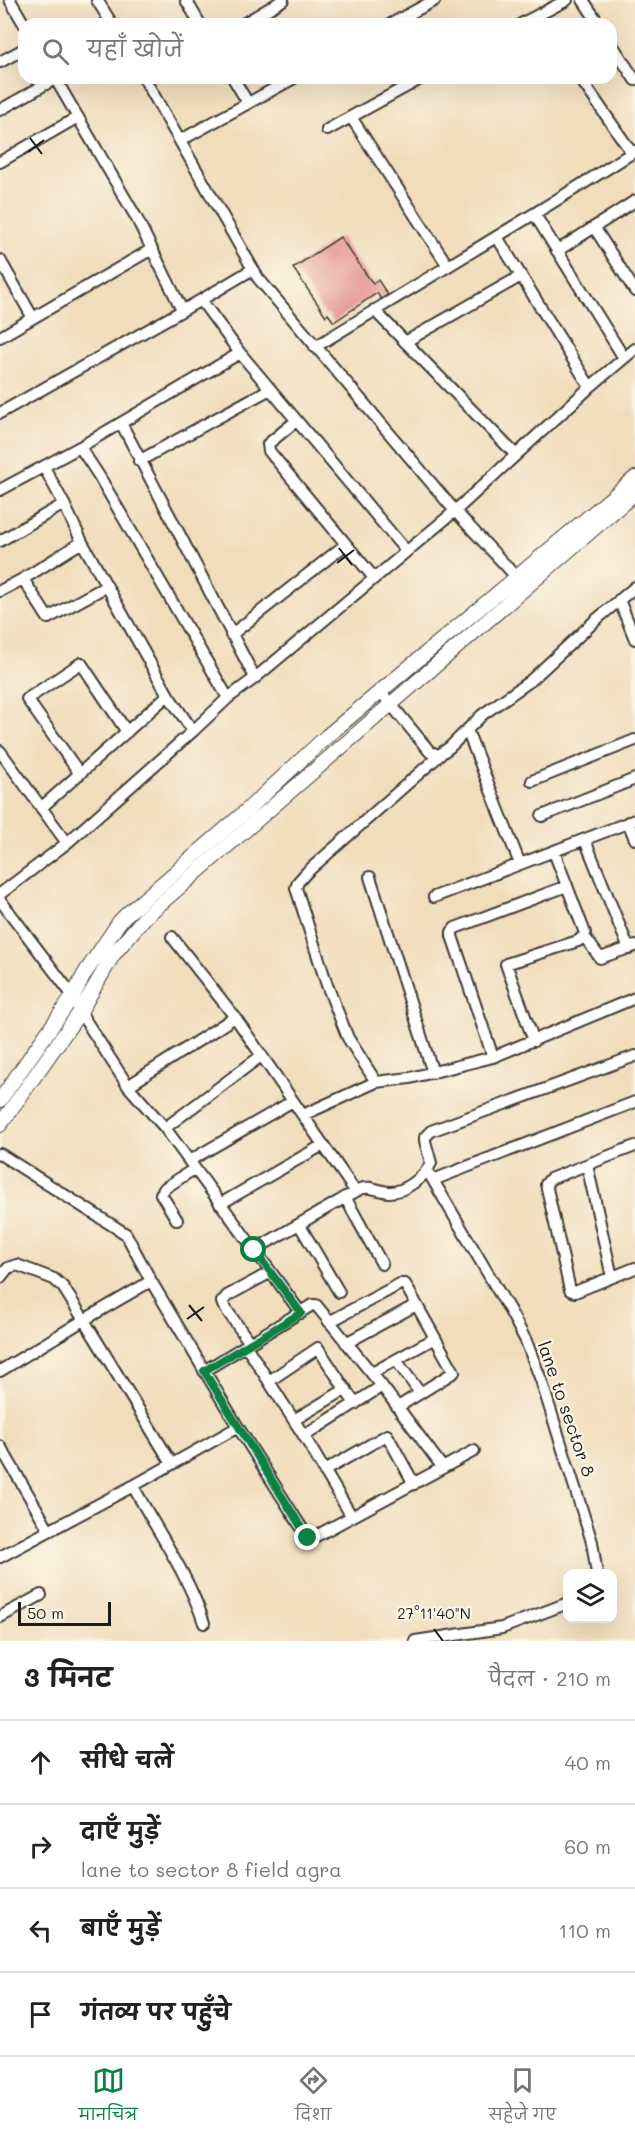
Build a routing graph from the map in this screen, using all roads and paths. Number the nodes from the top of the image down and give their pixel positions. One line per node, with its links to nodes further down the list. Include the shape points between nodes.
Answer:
1 (10, 0): 8 (street)
2 (97, 0): 9 (street)
3 (186, 0): 10 (street)
4 (284, 0): 11 (street)
5 (435, 0): 12 (street)
6 (567, 0): 13 (street)
7 (583, 0): 14 (street)
8 (20, 18)
9 (108, 18)
10 (196, 18)
11 (253, 18)
12 (402, 18)
13 (543, 18)
14 (595, 18)
15 (617, 52): 18 (street)
16 (18, 53): 17 (street)
17 (0, 62)
18 (635, 80)
19 (45, 84): 27 (street)
20 (59, 84): 28 (street)
21 (148, 84): 31 (street)
22 (237, 84): 26 (street)
23 (283, 84): 26 (street)
24 (411, 84): 29 (street)
25 (584, 84): 32 (street)
26 (248, 103): 31 (street)
27 (0, 110)
28 (78, 117): 33 (street); 38 (street)
29 (351, 117): 30 (street); 41 (street)
30 (327, 130)
31 (181, 140): 42 (street)
32 (634, 152): 35 (street)
33 (0, 162)
34 (635, 201): 36 (street)
35 (535, 215): 37 (street); 39 (street)
36 (594, 227): 39 (street); 44 (street)
37 (497, 237): 41 (street); 43 (street)
38 (152, 249): 46 (street); 48 (street)
39 (557, 251): 54 (street)
40 (0, 260): 48 (street)
41 (448, 266): 47 (street)
42 (253, 269): 45 (street); 51 (street)
43 (521, 276): 50 (street); 55 (street)
44 (635, 291)
45 (201, 300): 46 (street); 53 (street)
46 (182, 310): 57 (street)
47 (374, 310): 50 (street); 51 (street)
48 (33, 318): 49 (street)
49 (0, 338)
50 (405, 342): 61 (street)
51 (315, 347): 68 (street)
52 (635, 349): 54 (street)
53 (240, 353): 56 (street); 59 (street)
54 (624, 358): 55 (street)
55 (590, 387): 61 (street)
56 (270, 389): 58 (street); 62 (street)
57 (0, 413)
58 (296, 421): 71 (street, via 268,444 269,451); 72 (street)
59 (121, 423): 60 (street); 62 (street)
60 (80, 447): 63 (street); 85 (street)
61 (516, 455): 68 (street)
62 (139, 461): 80 (street)
63 (44, 467): 65 (street); 67 (street)
64 (635, 478): 75 (street)
65 (0, 490)
66 (635, 493): 75 (street)
67 (64, 504): 69 (street); 70 (street)
68 (455, 511): 72 (street); 75 (street)
69 (0, 541)
70 (82, 542): 74 (street); 76 (street)
71 (345, 544): 73 (street); 80 (street)
72 (406, 551): 73 (street)
73 (374, 578): 82 (street)
74 (23, 579): 76 (street, via 48,618); 78 (street)
75 (521, 582): 83 (street); 86 (street)
76 (107, 586): 84 (street)
77 (635, 587): 79 (street)
78 (0, 591)
79 (619, 600): 81 (street); 87 (street, via 530,681)
80 (231, 634): 82 (street)
81 (635, 639)
82 (255, 678): 85 (street)
83 (380, 691): 86 (street); 112 (street, via 120,921)
84 (168, 695): 88 (street); 89 (street)
85 (228, 698): 88 (street)
86 (390, 704): 92 (street, via 430,752); 114 (street, via 144,917 113,955)
87 (467, 730): 92 (street); 103 (street)
88 (193, 731): 101 (street)
89 (127, 732): 93 (street); 93 (street, via 81,663 27,699)
90 (635, 740): 95 (street)
91 (0, 751): 96 (street)
92 (441, 754): 121 (street, via 307,872 296,888 348,1038)
93 (80, 774): 96 (street)
94 (635, 779): 97 (street)
95 (532, 781)
96 (41, 808): 101 (street)
97 (542, 816)
98 (632, 821): 99 (street); 100 (street)
99 (635, 839)
100 (585, 840): 102 (street); 111 (street)
101 (67, 843): 106 (street)
102 (554, 852): 103 (street); 105 (street)
103 (520, 864): 107 (street)
104 (370, 876): 120 (street)
105 (567, 886): 109 (street); 119 (street, via 452,932)
106 (0, 894)
107 (434, 897)
108 (0, 900): 112 (street)
109 (584, 936): 111 (street, via 600,958); 116 (street, via 578,942 506,964)
110 (172, 937): 115 (street)
111 (632, 947)
112 (73, 996): 114 (street); 123 (street)
113 (635, 998): 116 (street)
114 (80, 1012): 122 (street); 127 (street)
115 (234, 1017): 117 (street); 122 (street)
116 (534, 1041): 119 (street)
117 (261, 1056): 124 (street); 128 (street)
118 (635, 1056): 134 (street, via 431,1131 425,1137)
119 (493, 1057): 120 (street)
120 (433, 1073): 121 (street)
121 (376, 1082): 126 (street)
122 (128, 1086): 128 (street)
123 (0, 1100)
124 (293, 1101): 126 (street); 132 (street)
125 (635, 1102): 134 (street)
126 (303, 1115): 129 (street)
127 (0, 1125)
128 (165, 1128): 132 (street)
129 (323, 1145): 135 (street); 136 (street)
130 (635, 1146): 133 (street)
131 (0, 1154): 145 (street, via 122,1229)
132 (192, 1165): 136 (street); 137 (street, via 161,1194)
133 (587, 1166): 143 (street); 143 (street, via 546,1184 568,1287 575,1292)
134 (430, 1175): 135 (street, via 396,1192 367,1187); 177 (street, lane to sector 8, via 526,1341 592,1542)
135 (350, 1194): 138 (street); 140 (street)
136 (220, 1204): 139 (street)
137 (177, 1220)
138 (299, 1224): 139 (street); 146 (street)
139 (254, 1250): 142 (street)
140 (382, 1264)
141 (635, 1268): 143 (street)
142 (271, 1272): 148 (street); 153 (street, via 222,1302)
143 (612, 1277)
144 (0, 1278): 149 (street, via 8,1268 17,1265 54,1279)
145 (151, 1281): 149 (street); 156 (street)
146 (339, 1292)
147 (416, 1305): 150 (street, via 401,1283); 151 (street); 152 (street)
148 (301, 1313): 150 (street, via 316,1305); 153 (street)
149 (84, 1320): 155 (street); 169 (street)
150 (329, 1322): 152 (street)
151 (435, 1338): 154 (street); 161 (street, via 454,1372)
152 (346, 1343): 157 (street)
153 (248, 1345): 156 (street); 158 (street)
154 (396, 1360): 157 (street); 161 (street)
155 (0, 1371)
156 (204, 1371): 165 (street)
157 (372, 1373): 159 (street)
158 (268, 1381): 160 (street, via 318,1348); 164 (street)
159 (382, 1386): 162 (street); 163 (street)
160 (346, 1389): 162 (street); 164 (street)
161 (420, 1393): 163 (street)
162 (355, 1404): 166 (street)
163 (398, 1407): 170 (street)
164 (294, 1420): 166 (street)
165 (238, 1427): 169 (street); 174 (street, via 306,1536 312,1538)
166 (304, 1436): 171 (street)
167 (0, 1446): 175 (street)
168 (474, 1451): 170 (street)
169 (172, 1464): 173 (street)
170 (443, 1468): 172 (street)
171 (324, 1471): 172 (street, via 387,1435); 174 (street)
172 (414, 1484): 174 (street)
173 (133, 1486): 175 (street); 181 (street, via 180,1568)
174 (352, 1517)
175 (49, 1530): 176 (street)
176 (0, 1557)
177 (596, 1569)
178 (41, 1595): 180 (street)
179 (563, 1605): 182 (street, via 502,1628)
180 (0, 1617)
181 (204, 1623)
182 (415, 1641)

